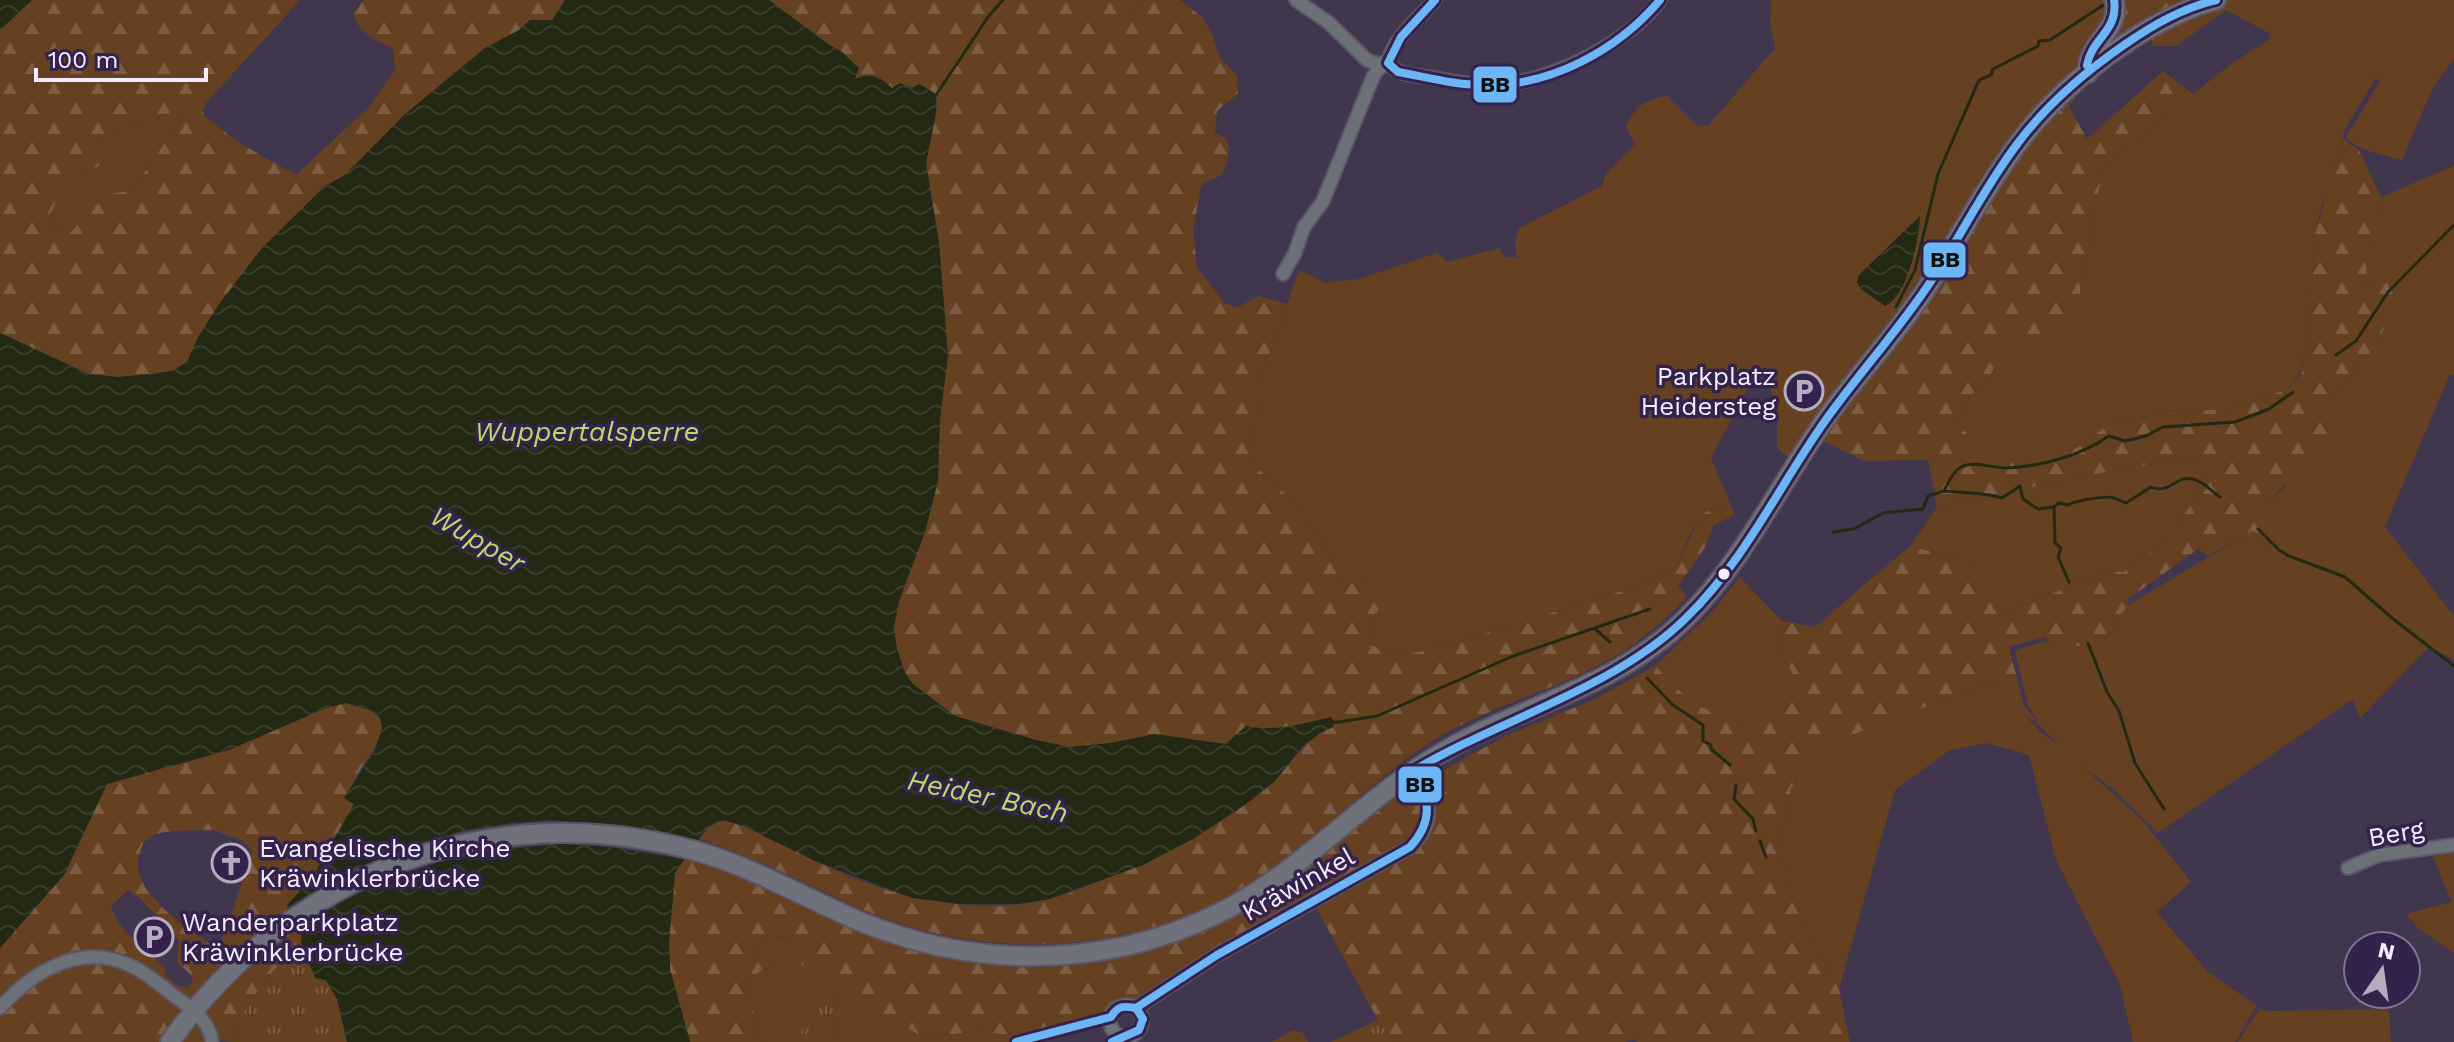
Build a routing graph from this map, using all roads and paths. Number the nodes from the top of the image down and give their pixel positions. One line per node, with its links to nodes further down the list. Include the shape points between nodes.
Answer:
1 (1296, 0): 6 (street, via 1367,60)
2 (1435, 0): 6 (street, via 1395,45)
3 (1660, 0): 6 (street, via 1613,44 1553,72 1519,81 1467,83 1398,72)
4 (2114, 0): 7 (main road, via 2114,20 2088,58)
5 (2216, 0): 7 (main road, via 2143,32)
6 (1388, 63): 8 (street, via 1373,77 1323,201 1304,227)
7 (2088, 73): 9 (main road, via 2017,144 1919,299 1840,400 1733,562 1687,617 1624,667 1462,741)
8 (1283, 274)
9 (1413, 771): 13 (street, Kräwinkel, via 1429,806 1422,832 1410,847 1217,955); 14 (main road, via 1254,894 1178,931 1129,945 1008,956 963,951 855,919 693,850 620,836 555,833 441,848 341,888 293,918 233,967)
10 (2454, 845): 11 (street, Berg, via 2379,855)
11 (2348, 868)
12 (0, 1008): 14 (street, via 43,971 91,957 132,966)
13 (1136, 1008)
14 (193, 1010): 15 (main road); 16 (street, via 209,1029)
15 (170, 1042)
16 (212, 1042)

